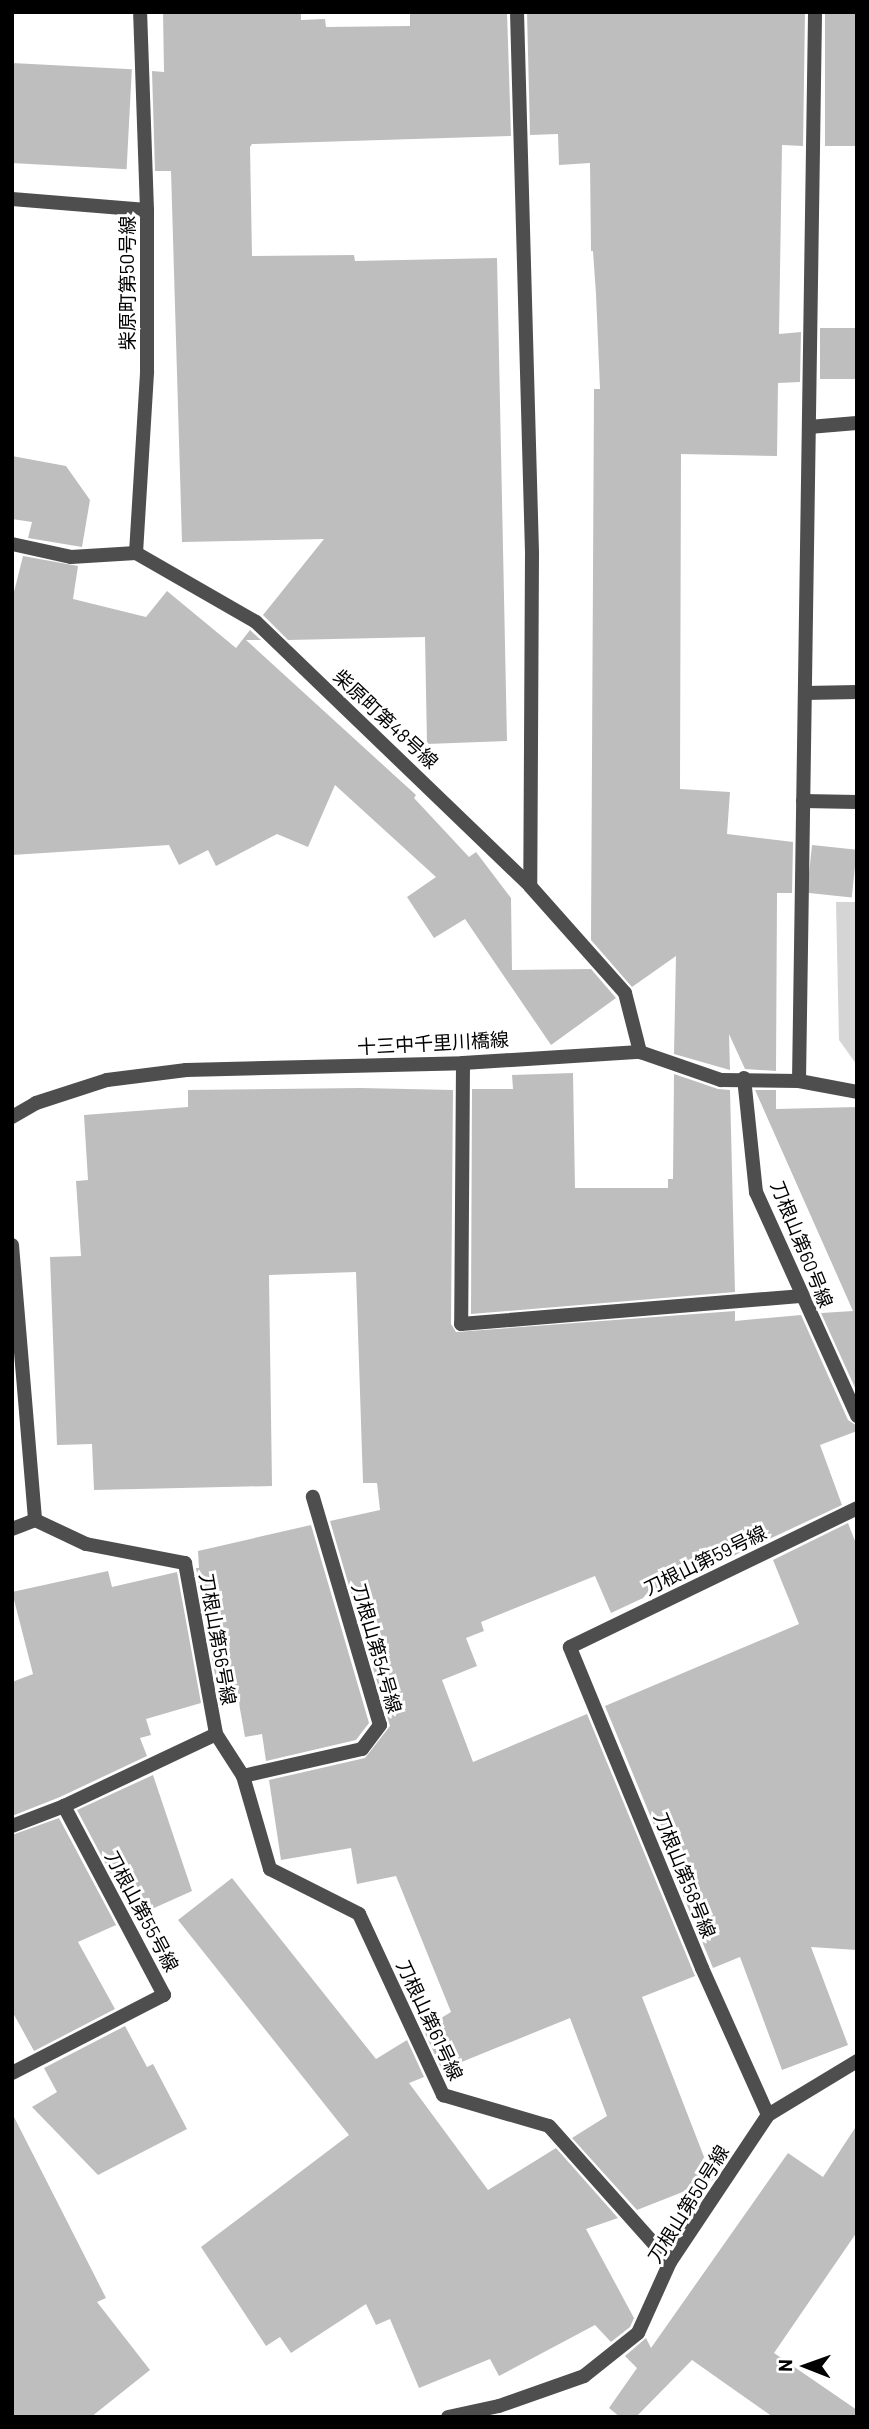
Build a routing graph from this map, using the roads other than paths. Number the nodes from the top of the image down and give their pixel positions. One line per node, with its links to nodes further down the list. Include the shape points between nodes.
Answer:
1 (140, 12): 5 (street, 柴原町第50号線)
2 (517, 12): 14 (street, via 532,553)
3 (815, 12): 7 (street)
4 (12, 199): 5 (street)
5 (147, 210): 9 (street, 柴原町第50号線, via 147,370)
6 (857, 423): 7 (street)
7 (809, 426): 11 (street)
8 (12, 544): 9 (street, via 71,557)
9 (136, 554): 14 (street, 柴原町第48号線, via 256,622)
10 (857, 692): 11 (street)
11 (805, 693): 12 (street)
12 (803, 801): 13 (street); 18 (street)
13 (857, 802)
14 (530, 886): 15 (street, 柴原町第48号線, via 625,993)
15 (640, 1052): 16 (street, 十三中千里川橋線); 17 (street, 十三中千里川橋線, via 720,1080)
16 (463, 1063): 20 (street, 十三中千里川橋線, via 186,1070 107,1080 36,1103); 22 (street, via 461,1324)
17 (744, 1078): 18 (street, 十三中千里川橋線); 22 (street, 刀根山第60号線, via 756,1192)
18 (799, 1081): 19 (street, 十三中千里川橋線)
19 (857, 1091)
20 (12, 1117)
21 (12, 1245): 26 (street)
22 (800, 1296): 23 (street, 刀根山第60号線)
23 (857, 1416)
24 (313, 1497): 30 (street, 刀根山第54号線, via 380,1725 362,1749)
25 (857, 1508): 28 (street, 刀根山第59号線)
26 (35, 1520): 27 (street); 29 (street, 刀根山第56号線, via 86,1544 184,1563)
27 (12, 1529)
28 (570, 1647): 35 (street, 刀根山第58号線, via 702,1968)
29 (216, 1734): 30 (street); 31 (street)
30 (243, 1776): 36 (street, 刀根山第61号線, via 270,1868 359,1914 443,2095 550,2126)
31 (64, 1806): 32 (street); 34 (street, 刀根山第55号線, via 164,1995)
32 (12, 1826)
33 (857, 2061): 35 (street, 刀根山第50号線)
34 (12, 2073)
35 (768, 2115): 36 (street, 刀根山第50号線)
36 (670, 2262): 37 (street, 刀根山第50号線, via 638,2333 584,2376 499,2406)
37 (448, 2417)

